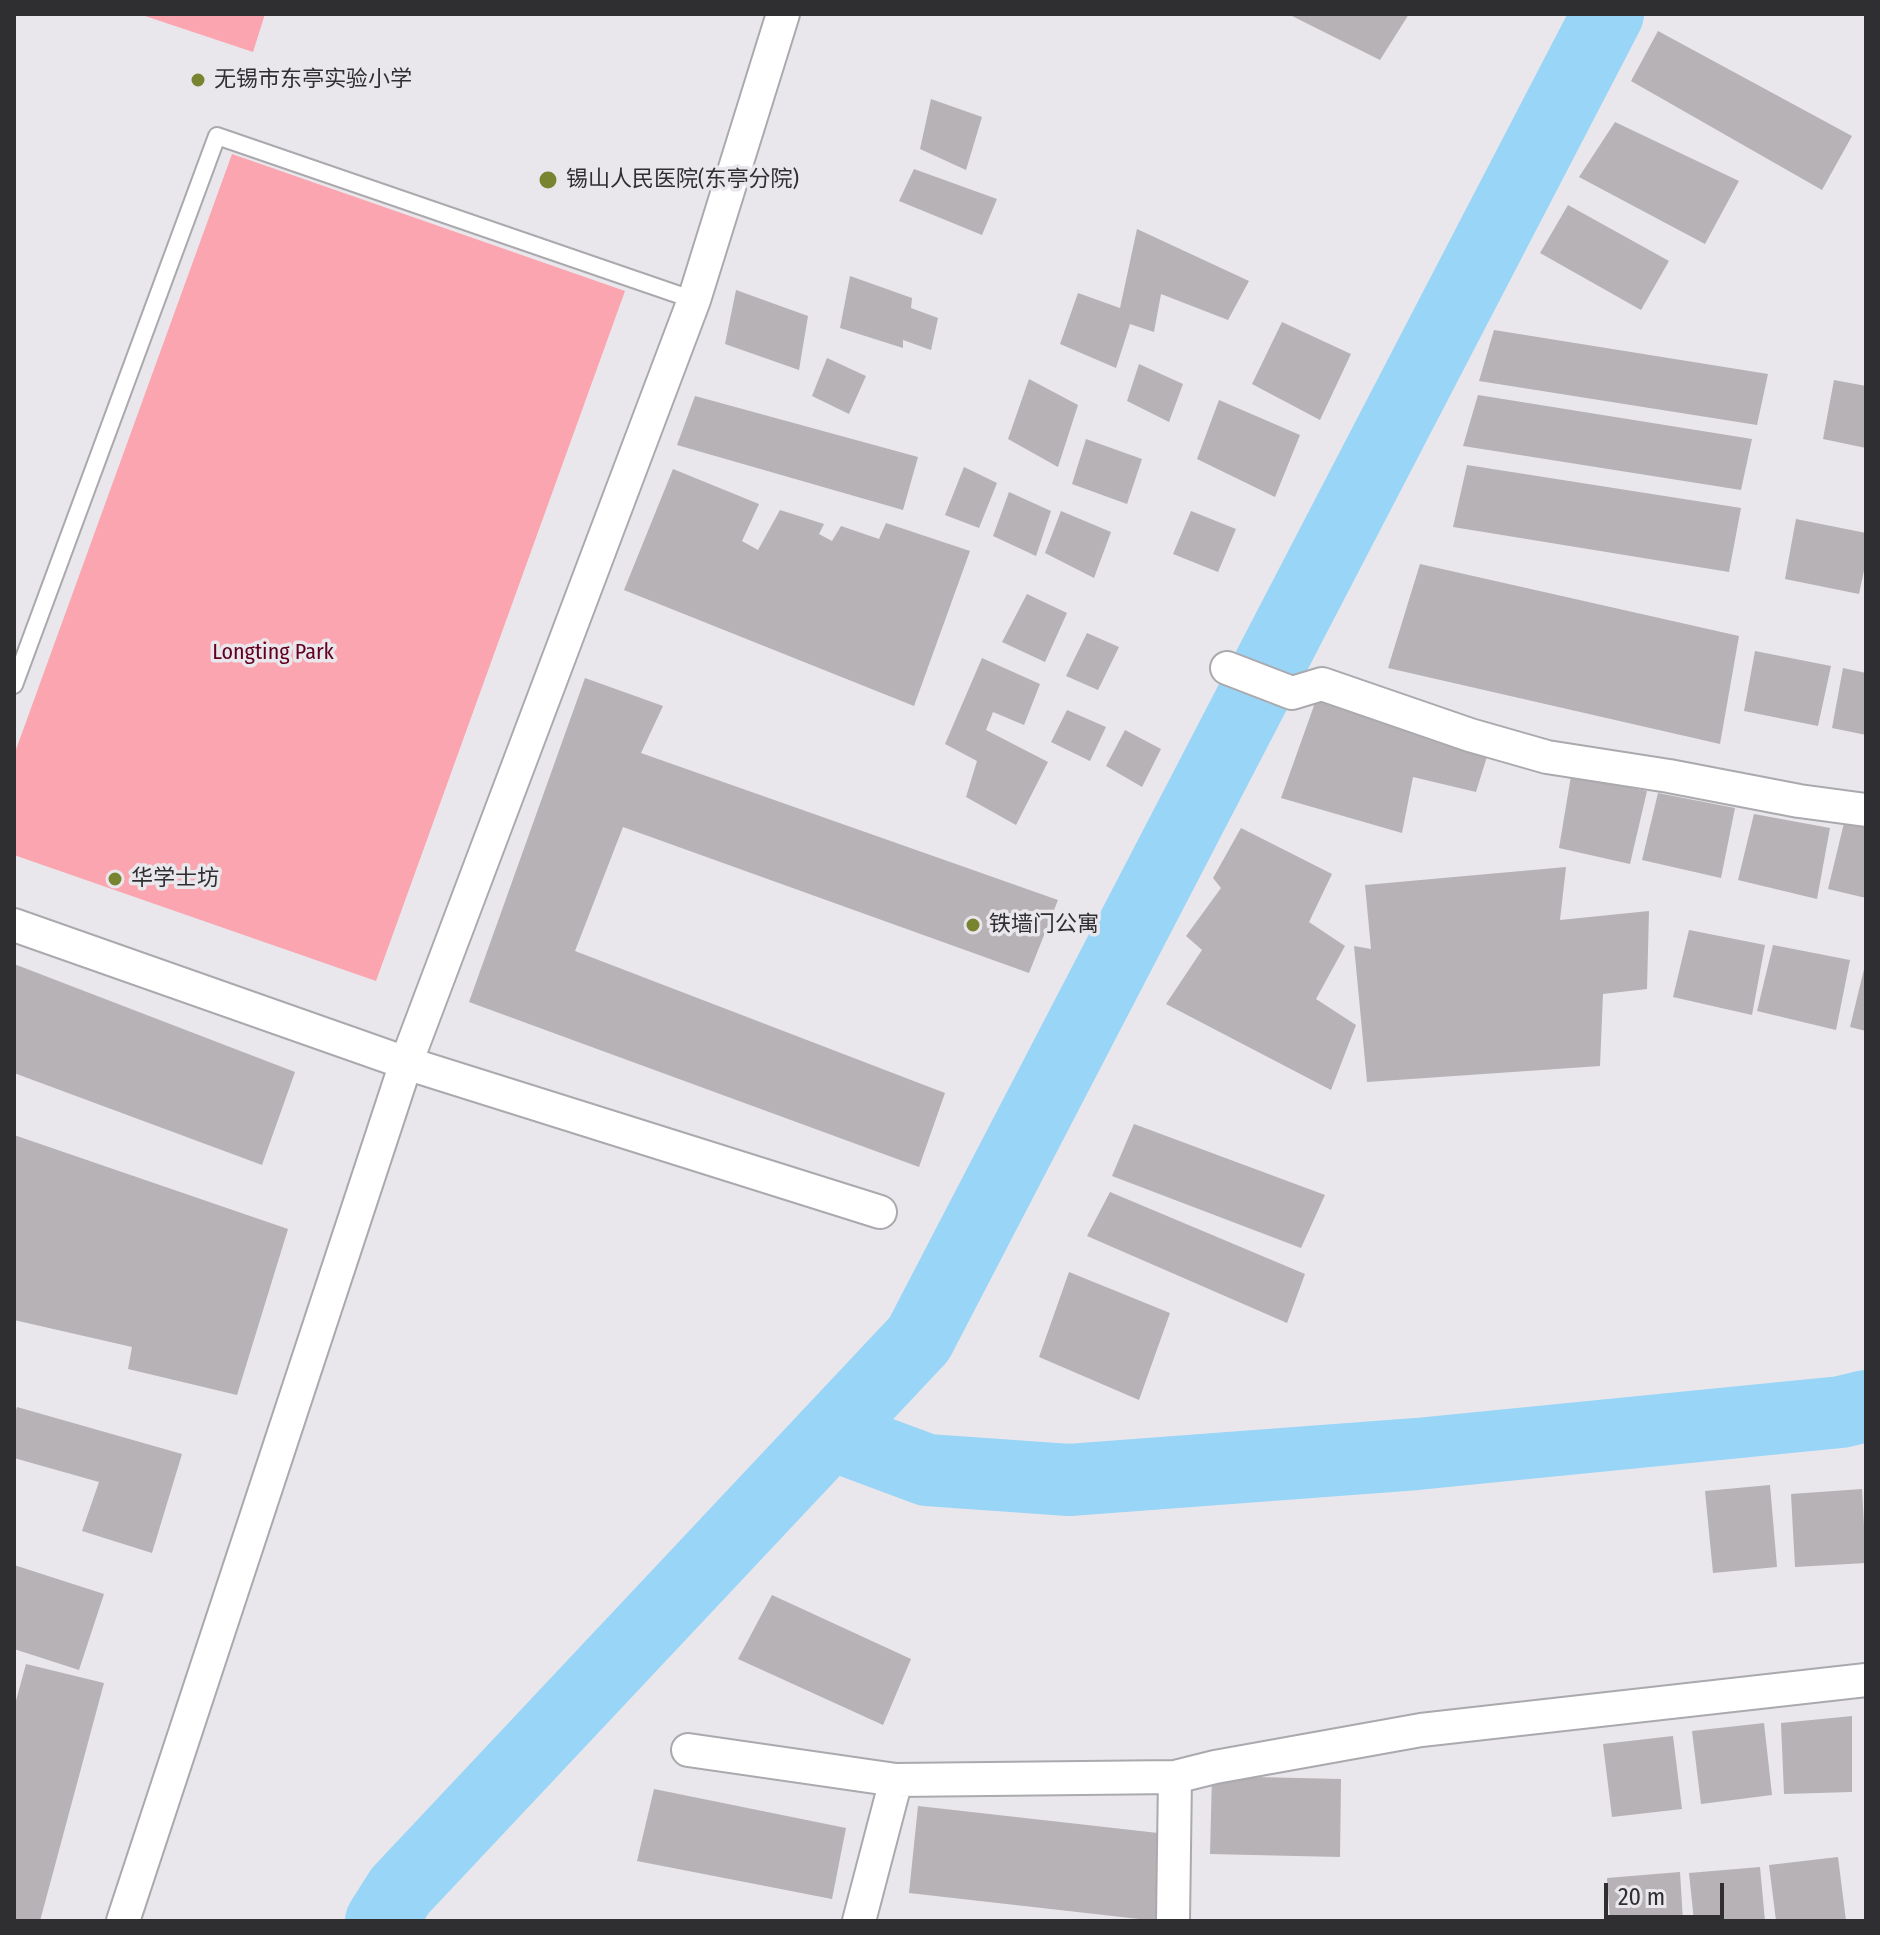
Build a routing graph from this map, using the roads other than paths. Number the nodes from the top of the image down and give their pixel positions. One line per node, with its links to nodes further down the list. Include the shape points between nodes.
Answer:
1 (783, 14): 2 (street)
2 (694, 300): 4 (lane, via 217,136); 7 (street)
3 (1227, 668): 5 (street, via 1292,693 1322,684 1547,757)
4 (14, 685)
5 (1866, 810)
6 (14, 925): 7 (street)
7 (406, 1063): 8 (street); 13 (street)
8 (880, 1212)
9 (1866, 1680): 11 (street, via 1421,1730)
10 (688, 1750): 12 (street)
11 (1175, 1777): 12 (street); 15 (street)
12 (896, 1780): 14 (street)
13 (123, 1921)
14 (859, 1921)
15 (1173, 1921)

